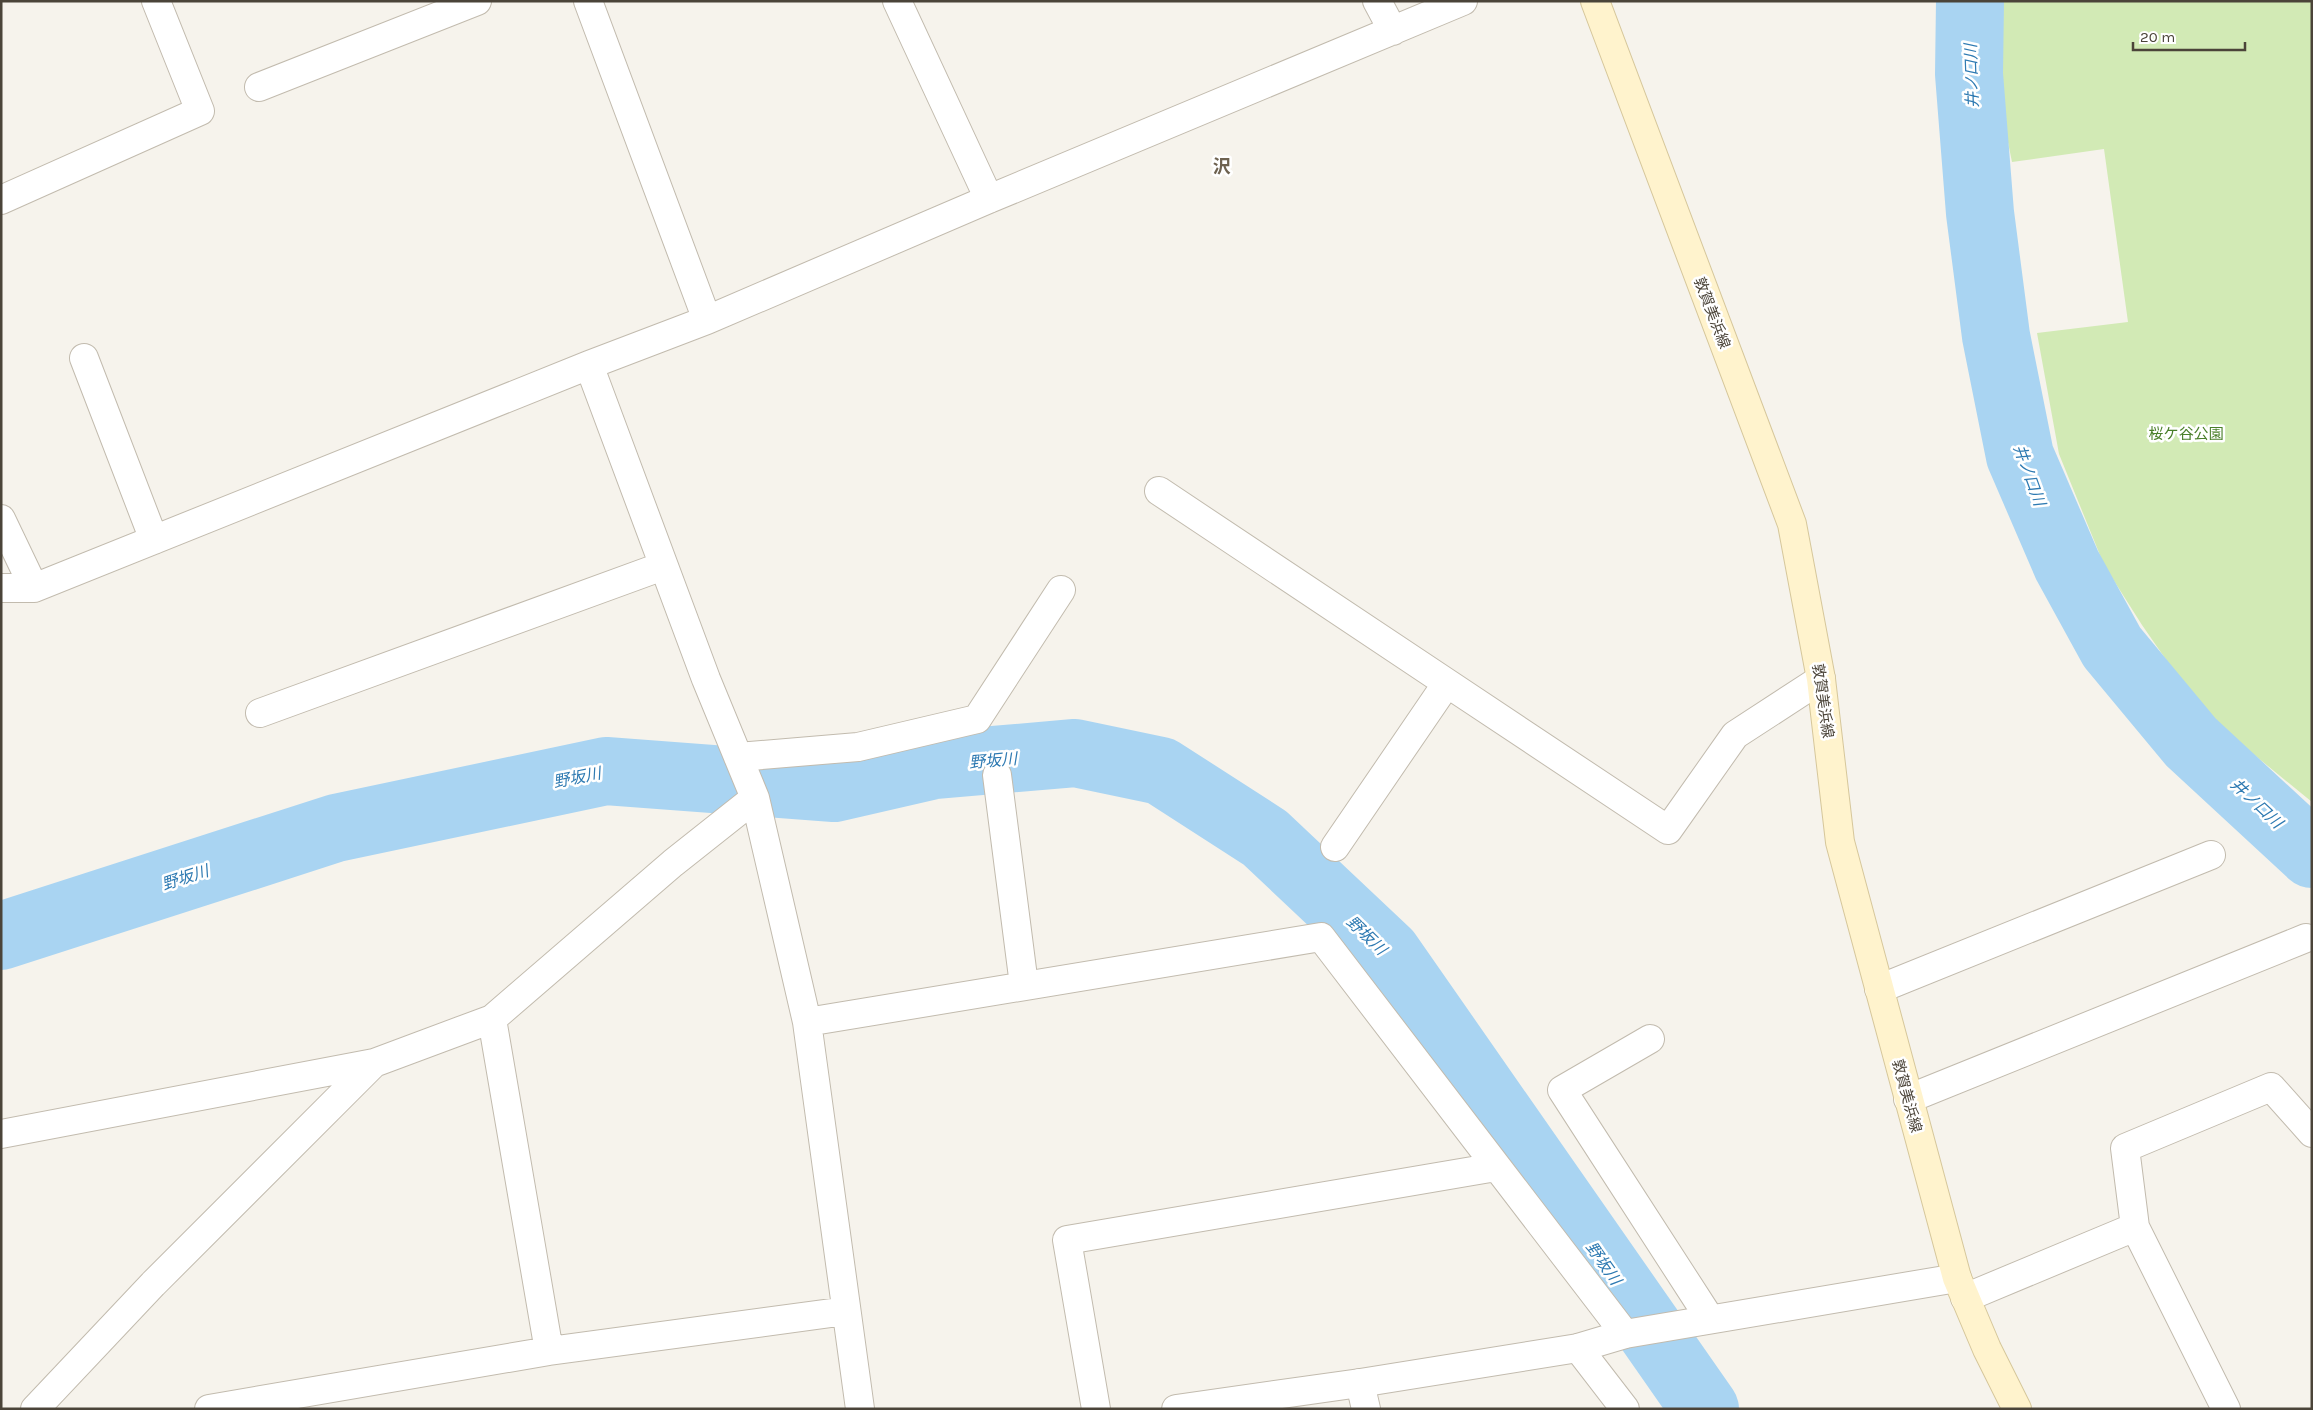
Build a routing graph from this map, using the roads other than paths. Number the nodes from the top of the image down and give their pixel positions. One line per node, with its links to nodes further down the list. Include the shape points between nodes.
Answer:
1 (156, 1): 11 (street, via 200,111)
2 (477, 1): 9 (street)
3 (588, 1): 12 (street)
4 (897, 1): 10 (street)
5 (1377, 1): 8 (street)
6 (1463, 1): 8 (street)
7 (1595, 1): 22 (main road, 敦賀美浜線, via 1792,524)
8 (1393, 31): 10 (street)
9 (259, 88)
10 (989, 199): 12 (street)
11 (1, 200)
12 (707, 320): 14 (street)
13 (84, 358): 17 (street)
14 (589, 365): 17 (street); 18 (street)
15 (1159, 491): 23 (street)
16 (1, 519): 20 (street)
17 (154, 540): 20 (street)
18 (663, 566): 24 (street); 25 (street)
19 (1, 588): 20 (street)
20 (34, 588)
21 (1061, 590): 25 (street, via 977,719 858,747)
22 (1821, 679): 23 (street, via 1735,735 1668,830); 32 (main road, 敦賀美浜線, via 1840,842)
23 (1447, 683): 28 (street)
24 (260, 713)
25 (738, 758): 27 (street)
26 (997, 775): 31 (street)
27 (755, 798): 33 (street, via 673,863); 34 (street)
28 (1335, 847)
29 (2211, 855): 32 (street)
30 (2306, 938): 37 (street)
31 (1024, 985): 34 (street); 40 (street, via 1321,938)
32 (1878, 989): 37 (main road, 敦賀美浜線)
33 (492, 1019): 36 (street); 47 (street)
34 (806, 1022): 43 (street)
35 (1650, 1039): 44 (street, via 1562,1090)
36 (374, 1063): 39 (street); 49 (street, via 152,1284)
37 (1908, 1099): 42 (main road, 敦賀美浜線)
38 (2312, 1133): 41 (street, via 2271,1087 2125,1148)
39 (1, 1134)
40 (1496, 1167): 45 (street); 52 (street, via 1067,1240)
41 (2135, 1227): 42 (street); 56 (street)
42 (1961, 1288): 44 (street); 55 (main road, 敦賀美浜線)
43 (846, 1311): 47 (street); 51 (street)
44 (1710, 1319): 45 (street)
45 (1625, 1334): 46 (street)
46 (1578, 1348): 48 (street); 54 (street)
47 (549, 1351): 50 (street)
48 (1363, 1396): 53 (street)
49 (35, 1409)
50 (209, 1409)
51 (860, 1409)
52 (1096, 1409)
53 (1176, 1409)
54 (1625, 1409)
55 (2017, 1409)
56 (2226, 1409)

